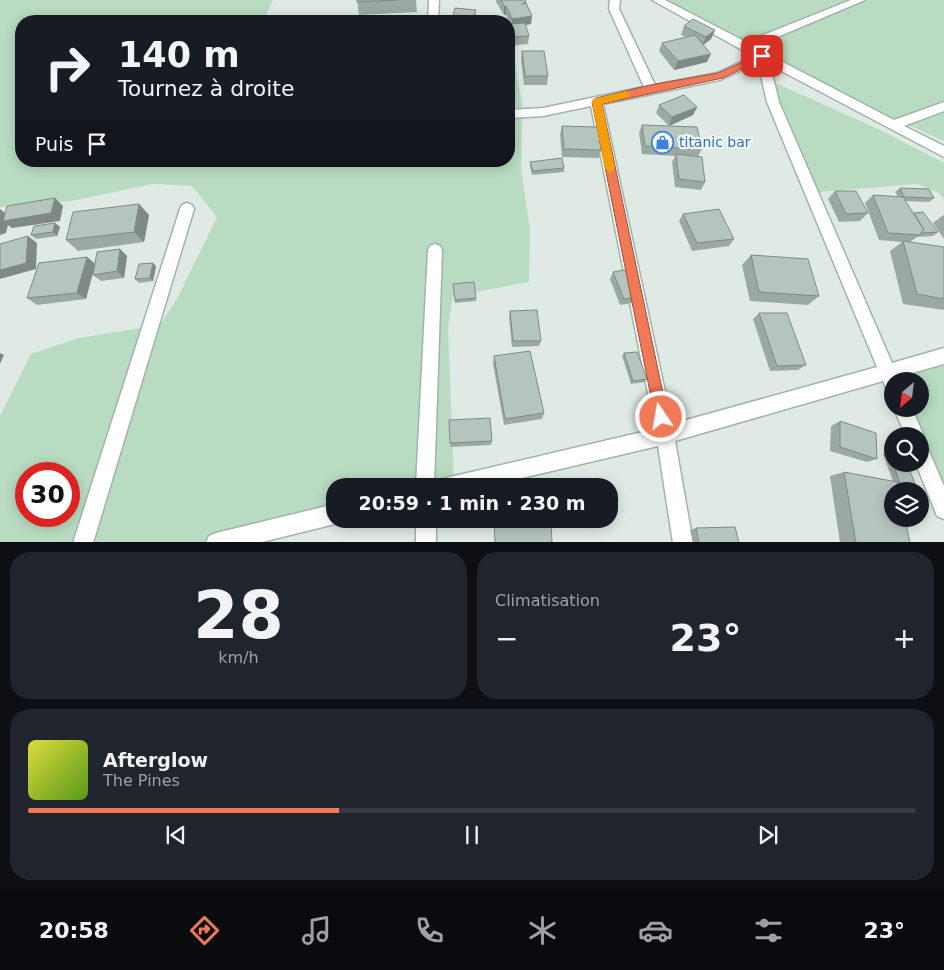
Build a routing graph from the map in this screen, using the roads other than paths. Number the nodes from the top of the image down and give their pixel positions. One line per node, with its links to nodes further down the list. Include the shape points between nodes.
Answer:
1 (434, 0): 5 (street)
2 (615, 0): 8 (street, via 614,9)
3 (657, 0): 6 (street)
4 (860, 0): 6 (street)
5 (433, 15)
6 (744, 47): 7 (street)
7 (762, 56): 8 (street, via 720,76); 12 (street); 17 (street, via 773,102)
8 (650, 88): 9 (street)
9 (596, 102): 11 (street); 20 (street)
10 (944, 106): 12 (street)
11 (515, 114)
12 (893, 125): 13 (street)
13 (944, 152)
14 (186, 209): 27 (street)
15 (435, 250): 22 (street)
16 (944, 356): 18 (street)
17 (889, 372)
18 (904, 372)
19 (884, 379): 20 (street)
20 (665, 435): 23 (street); 30 (street)
21 (929, 472): 24 (street)
22 (425, 478)
23 (484, 478)
24 (944, 509)
25 (326, 516): 28 (street)
26 (426, 528): 29 (street)
27 (83, 542)
28 (216, 542)
29 (426, 542)
30 (683, 542)

